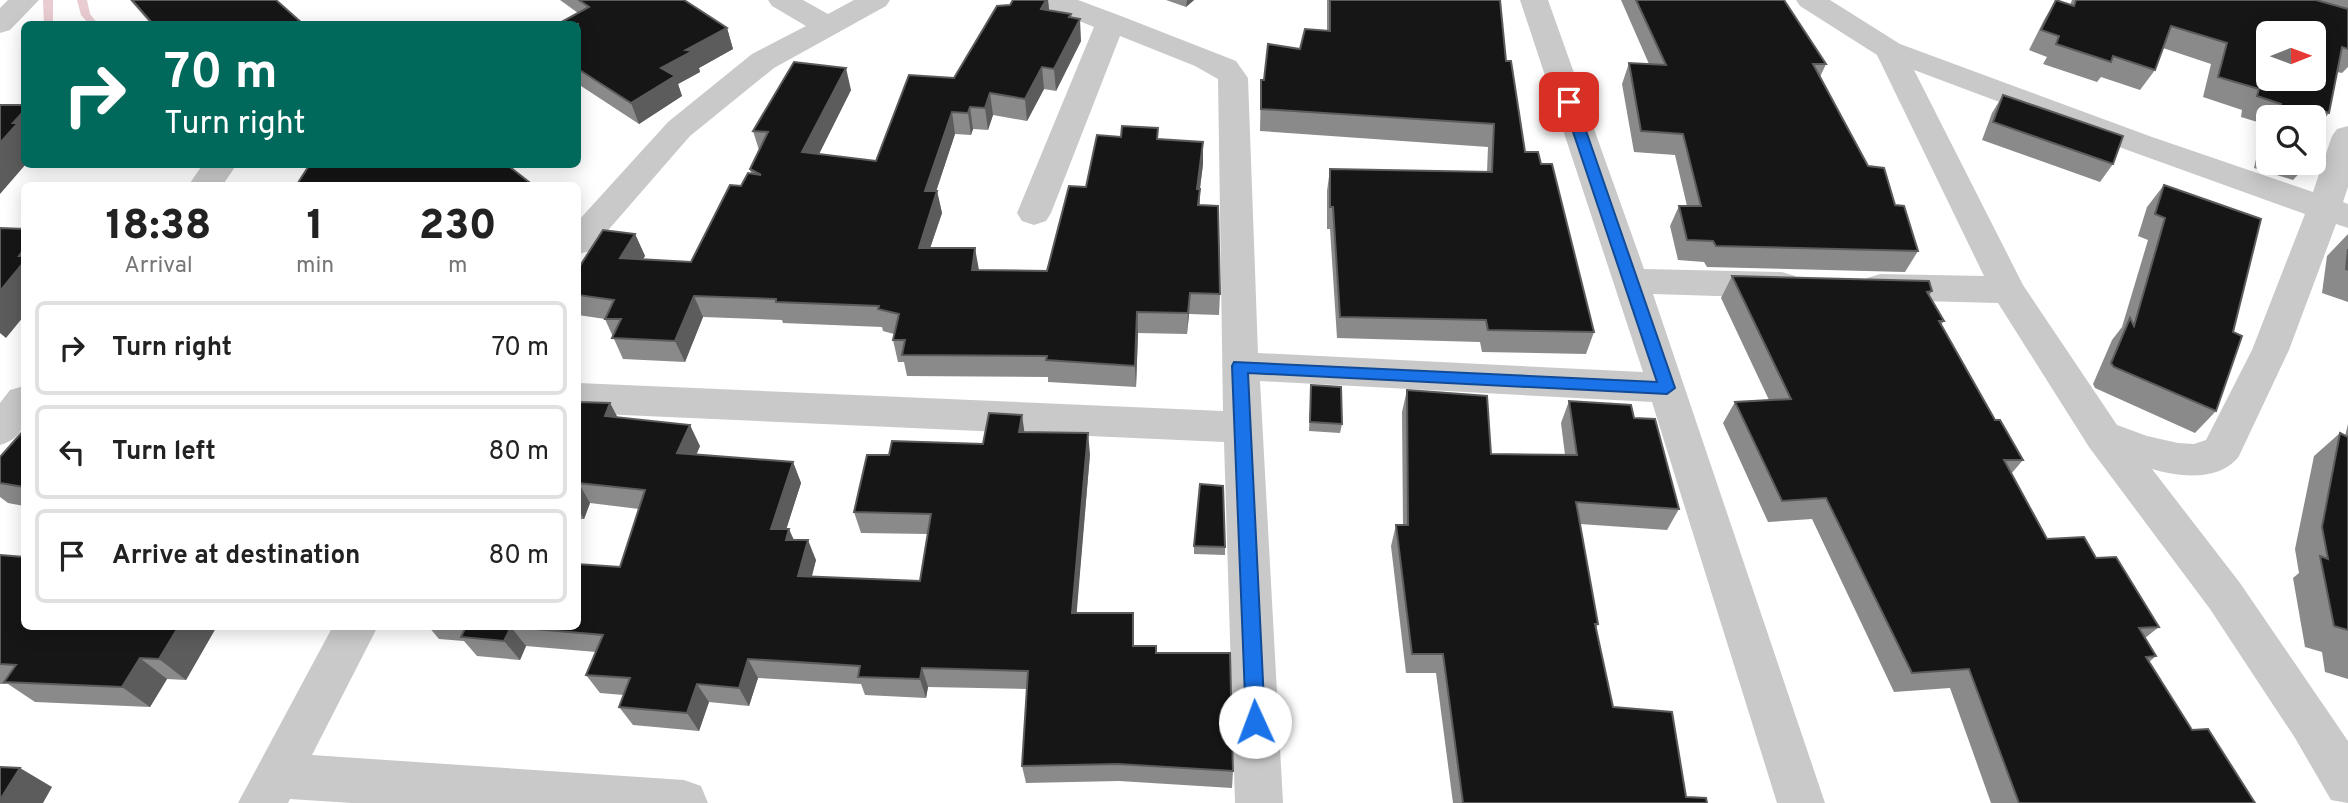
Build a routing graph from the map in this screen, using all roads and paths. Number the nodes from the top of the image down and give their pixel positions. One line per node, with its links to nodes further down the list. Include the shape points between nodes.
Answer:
1 (25, 0): 8 (street)
2 (782, 0): 9 (street)
3 (876, 0): 9 (street)
4 (1052, 0): 7 (street)
5 (1534, 0): 17 (street)
6 (1810, 0): 10 (street)
7 (1111, 22): 15 (street); 21 (street, via 1206,59 1233,78)
8 (0, 24)
9 (825, 25): 16 (street, via 763,61 679,130)
10 (1889, 50): 14 (street); 20 (street)
11 (2348, 136): 14 (street)
12 (218, 168): 13 (street)
13 (207, 182)
14 (2336, 212): 27 (street, via 2263,372 2220,450 2194,461 2150,454)
15 (1034, 213)
16 (581, 239)
17 (1631, 281): 18 (street); 22 (street)
18 (1812, 285)
19 (1854, 286): 20 (street)
20 (2008, 290): 27 (street)
21 (1240, 366): 22 (street); 25 (street)
22 (1667, 388): 33 (street)
23 (581, 398): 25 (street)
24 (21, 405): 26 (street)
25 (1242, 427): 32 (street)
26 (0, 430)
27 (2102, 436): 29 (street, via 2225,596)
28 (354, 630): 30 (street)
29 (2348, 784)
30 (269, 789): 31 (street)
31 (684, 803)
32 (1259, 803)
33 (1801, 803)

